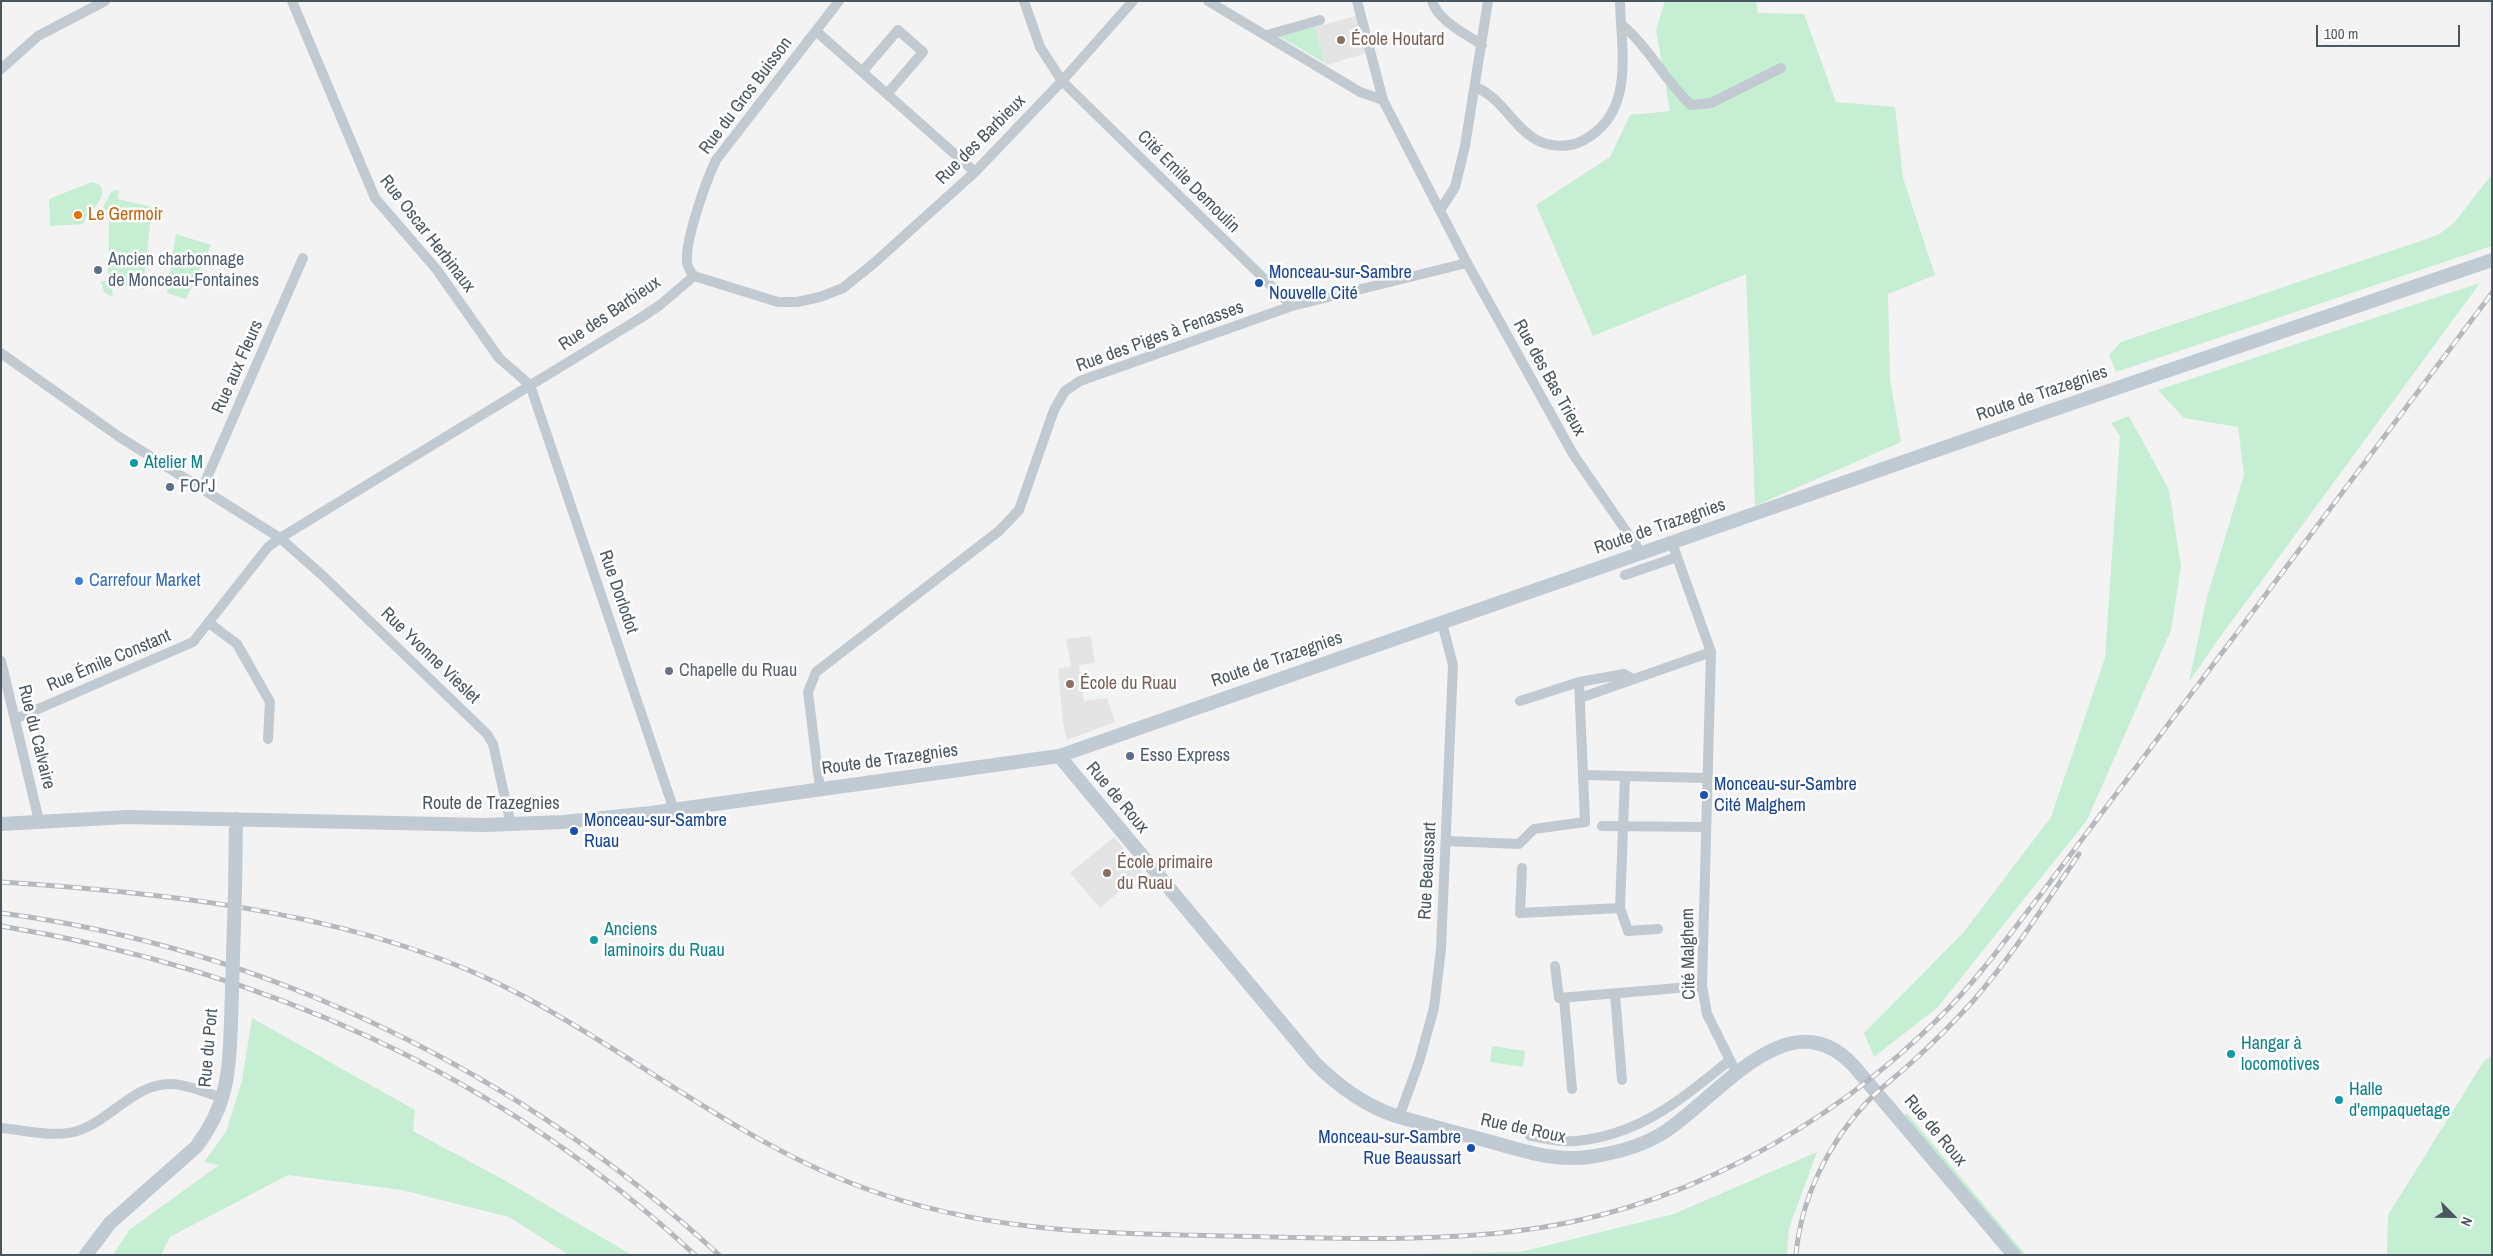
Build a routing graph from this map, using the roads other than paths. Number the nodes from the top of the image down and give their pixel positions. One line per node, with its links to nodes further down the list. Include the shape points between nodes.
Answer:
1 (105, 1): 17 (street, via 38,36)
2 (292, 1): 31 (street, Rue Oscar Herbinaux, via 375,198 437,270 499,358)
3 (839, 1): 13 (street, Rue du Gros Buisson)
4 (1024, 1): 19 (street, Cité Emile Demoulin, via 1040,47)
5 (1133, 1): 19 (street, Rue des Barbieux)
6 (1208, 1): 14 (street)
7 (1357, 1): 22 (street, Rue des Bas Trieux)
8 (1432, 1): 15 (street, via 1434,8 1449,22)
9 (1488, 1): 15 (street)
10 (1620, 1): 12 (street)
11 (1320, 20): 14 (street)
12 (1621, 24): 16 (street, via 1636,37 1691,106 1710,103); 20 (street, via 1619,98 1612,117 1596,134 1578,143 1548,144 1534,139 1489,92)
13 (816, 31): 18 (street); 28 (street, Rue du Gros Buisson, via 716,160 705,183 687,251 687,264)
14 (1267, 36): 22 (street, via 1360,92)
15 (1482, 45): 20 (street)
16 (1782, 68)
17 (1, 69)
18 (862, 72): 21 (street); 21 (street, via 898,30 923,52)
19 (1062, 80): 23 (street, Rue des Barbieux); 29 (street, Cité Emile Demoulin)
20 (1476, 87): 24 (street, via 1455,187)
21 (887, 94): 23 (street)
22 (1383, 100): 24 (street, Rue des Bas Trieux)
23 (975, 172): 28 (street, Rue des Barbieux, via 854,280 820,297 778,302)
24 (1441, 209): 27 (street, Rue des Bas Trieux)
25 (303, 258): 32 (street, Rue aux Fleurs)
26 (2492, 260): 34 (main road, Route de Trazegnies)
27 (1467, 263): 29 (street, Rue des Piges à Fenasses); 35 (street, Rue des Bas Trieux, via 1573,454)
28 (694, 276): 31 (street, Rue des Barbieux, via 646,315)
29 (1292, 306): 52 (street, Rue des Piges à Fenasses, via 1080,381 1065,391 1054,410 1019,510 999,531 816,672 808,692)
30 (1, 353): 32 (street, Rue Yvonne Vieslet, via 118,436)
31 (530, 385): 33 (street, Rue des Barbieux); 53 (street, Rue Dorlodot)
32 (202, 489): 33 (street, Rue Yvonne Vieslet)
33 (280, 538): 38 (street, Rue Émile Constant, via 268,547); 57 (street, Rue Yvonne Vieslet, via 488,734)
34 (1672, 543): 35 (main road, Route de Trazegnies); 36 (street, Cité Malghem)
35 (1642, 554): 39 (main road, Route de Trazegnies)
36 (1677, 558): 37 (street); 40 (street, Cité Malghem)
37 (1625, 576)
38 (209, 623): 46 (street, Rue Émile Constant, via 193,642); 47 (street, via 237,644 270,702)
39 (1442, 623): 48 (main road, Route de Trazegnies); 61 (street, Rue Beaussart, via 1453,664)
40 (1711, 652): 42 (street); 51 (street, Cité Malghem)
41 (1, 661): 46 (street, Rue du Calvaire)
42 (1633, 680): 43 (street, via 1624,674); 44 (street)
43 (1579, 682): 44 (street); 45 (street)
44 (1580, 698): 49 (street)
45 (1520, 701)
46 (15, 719): 55 (street, Rue du Calvaire)
47 (268, 739)
48 (1059, 756): 52 (main road, Route de Trazegnies); 74 (main road, Rue de Roux, via 1315,1062 1364,1100)
49 (1583, 775): 50 (street); 61 (street, via 1585,822 1534,829 1519,844)
50 (1625, 776): 51 (street); 59 (street)
51 (1707, 778): 60 (street, Cité Malghem)
52 (820, 789): 53 (main road, Route de Trazegnies)
53 (674, 810): 57 (main road, Route de Trazegnies, via 589,820)
54 (236, 819): 55 (main road, Route de Trazegnies, via 121,817); 57 (main road, Route de Trazegnies); 73 (main road, Rue du Port, bridge, via 229,1072)
55 (39, 821): 56 (main road, Route de Trazegnies)
56 (1, 824)
57 (511, 824)
58 (1602, 826): 59 (street)
59 (1624, 826): 60 (street); 63 (street)
60 (1706, 827): 66 (street, Cité Malghem)
61 (1446, 840): 74 (street, Rue Beaussart, via 1441,949 1434,1008)
62 (1522, 868): 63 (street, via 1520,913)
63 (1620, 908): 64 (street, via 1628,931)
64 (1658, 930)
65 (1555, 966): 68 (street, via 1559,998)
66 (1702, 986): 67 (street); 69 (street, Cité Malghem, via 1707,1014)
67 (1614, 994): 68 (street); 71 (street)
68 (1564, 998): 72 (street)
69 (1730, 1060): 70 (street, Cité Malghem); 76 (street, Rue de Roux, via 1665,1111 1622,1132 1574,1141)
70 (1738, 1074): 74 (main road, Rue de Roux, via 1661,1134 1631,1147 1594,1157 1544,1157); 78 (main road, Rue de Roux, via 1765,1053 1790,1043 1812,1043 1838,1052 1896,1115)
71 (1622, 1080)
72 (1572, 1089)
73 (223, 1098): 75 (street, via 192,1088 163,1085 140,1093 92,1126 74,1132); 77 (main road, Rue du Port, via 213,1122 196,1147 123,1211)
74 (1399, 1117)
75 (1, 1128)
76 (1530, 1136)
77 (86, 1255)
78 (2014, 1255)

